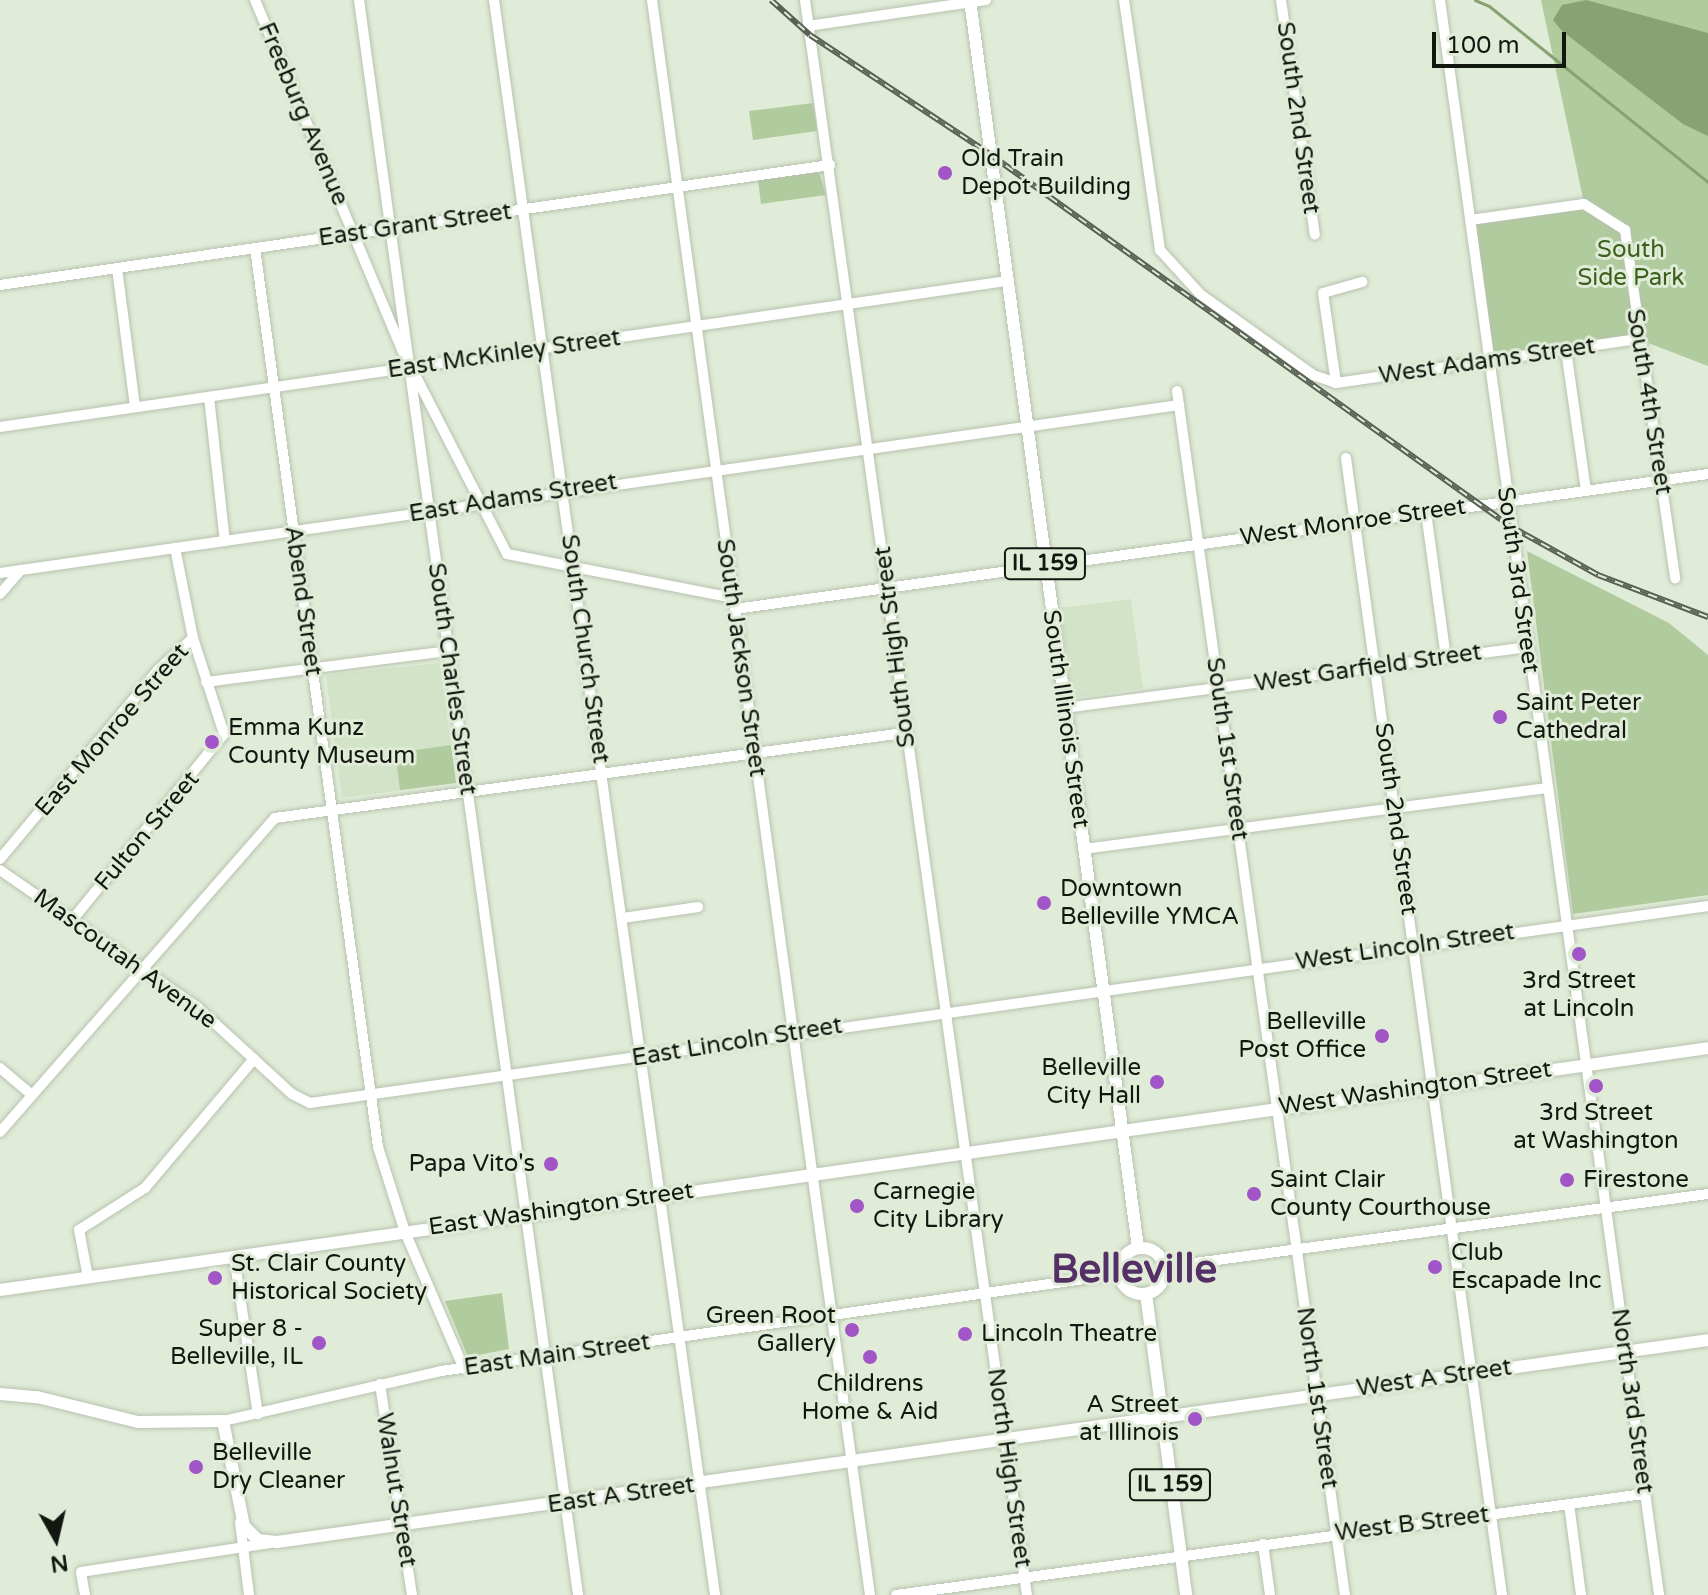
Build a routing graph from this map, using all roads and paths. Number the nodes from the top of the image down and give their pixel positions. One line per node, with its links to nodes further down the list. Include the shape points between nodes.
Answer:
1 (255, 0): 17 (street, Freeburg Avenue)
2 (359, 0): 16 (street, South Charles Street)
3 (494, 0): 14 (street, South Church Street)
4 (652, 0): 13 (street, South Jackson Street)
5 (805, 0): 11 (street, South High Street)
6 (986, 0): 10 (street)
7 (1124, 0): 31 (street, via 1160,250 1200,294 1313,375)
8 (1281, 0): 18 (street, South 2nd Street)
9 (1440, 0): 15 (street, South 3rd Street)
10 (970, 1): 11 (street); 21 (main road, South Illinois Street / IL 159)
11 (808, 26): 12 (street, South High Street)
12 (830, 165): 13 (street, East Grant Street); 24 (street, South High Street)
13 (677, 185): 14 (street, East Grant Street); 25 (street, South Jackson Street)
14 (524, 209): 16 (street, East Grant Street); 27 (street, South Church Street)
15 (1470, 220): 26 (street, South 4th Street, via 1584,204 1623,227); 29 (street, South 3rd Street)
16 (390, 228): 17 (street, East Grant Street); 30 (street, South Charles Street)
17 (354, 234): 19 (street, East Grant Street); 30 (street, Freeburg Avenue)
18 (1315, 235)
19 (255, 248): 20 (street, East Grant Street); 32 (street, Abend Street)
20 (117, 268): 23 (street, East Grant Street); 36 (street)
21 (1007, 281): 24 (street, East McKinley Street); 38 (main road, South Illinois Street / IL 159)
22 (1362, 282): 31 (street, via 1323,293)
23 (0, 285)
24 (850, 304): 25 (street, East McKinley Street); 39 (street, South High Street)
25 (696, 325): 27 (street, East McKinley Street); 41 (street, South Jackson Street)
26 (1638, 339): 28 (street, West Adams Street); 43 (street, South 4th Street)
27 (543, 348): 30 (street, East McKinley Street); 44 (street, South Church Street)
28 (1566, 350): 29 (street, West Adams Street); 45 (street)
29 (1488, 359): 31 (street, West Adams Street); 46 (street, South 3rd Street)
30 (409, 367): 32 (street, East McKinley Street); 47 (street, Freeburg Avenue); 48 (street, South Charles Street)
31 (1336, 383)
32 (274, 387): 34 (street, East McKinley Street); 51 (street, Abend Street)
33 (1177, 391): 35 (street, South 1st Street)
34 (209, 397): 36 (street, East McKinley Street); 52 (street)
35 (1179, 405): 38 (street); 53 (street, South 1st Street)
36 (135, 407): 37 (street, East McKinley Street)
37 (0, 427)
38 (1027, 427): 39 (street, East Adams Street); 55 (main road, South Illinois Street / IL 159)
39 (871, 446): 41 (street, East Adams Street); 60 (street, South High Street)
40 (1346, 458): 50 (street, South 2nd Street)
41 (715, 468): 44 (street, East Adams Street); 62 (street, South Jackson Street)
42 (1708, 474): 43 (street, West Monroe Street)
43 (1661, 480): 45 (street, West Monroe Street); 59 (street, South 4th Street)
44 (563, 489): 47 (street, East Adams Street); 56 (street, South Church Street)
45 (1586, 490): 46 (street, West Monroe Street)
46 (1506, 500): 49 (street, West Monroe Street); 64 (street, South 3rd Street)
47 (479, 503): 48 (street, East Adams Street); 56 (street, Freeburg Avenue, via 507,554)
48 (429, 510): 51 (street, East Adams Street); 65 (street, South Charles Street)
49 (1426, 512): 50 (street, West Monroe Street); 66 (street)
50 (1354, 522): 53 (street, West Monroe Street); 67 (street, South 2nd Street)
51 (293, 532): 52 (street, East Adams Street); 68 (street, Abend Street)
52 (225, 541): 54 (street, East Adams Street)
53 (1198, 543): 55 (street, West Monroe Street); 70 (street, South 1st Street)
54 (175, 548): 57 (street, East Adams Street); 63 (street)
55 (1046, 565): 60 (street); 71 (main road, South Illinois Street / IL 159)
56 (574, 567): 62 (street); 74 (street, South Church Street)
57 (21, 570): 58 (street, East Adams Street); 61 (street)
58 (0, 573)
59 (1675, 578)
60 (885, 588): 62 (street); 72 (street, South High Street)
61 (0, 594)
62 (734, 604): 73 (street, South Jackson Street)
63 (193, 638): 69 (street); 81 (street, East Monroe Street, via 158,670)
64 (1527, 647): 66 (street, West Garfield Street); 75 (street, South 3rd Street)
65 (448, 651): 68 (street, East Monroe Street); 76 (street, South Charles Street)
66 (1446, 658): 67 (street, West Garfield Street)
67 (1375, 667): 70 (street, West Garfield Street); 77 (street, South 2nd Street)
68 (313, 668): 69 (street, East Monroe Street); 78 (street, Abend Street)
69 (206, 682): 86 (street, Fulton Street, via 222,724 221,742)
70 (1219, 688): 71 (street, West Garfield Street); 79 (street, South 1st Street)
71 (1065, 708): 80 (main road, South Illinois Street / IL 159)
72 (904, 733): 73 (street); 92 (street, South High Street)
73 (754, 753): 74 (street); 93 (street, South Jackson Street)
74 (603, 773): 76 (street); 85 (street, South Church Street)
75 (1546, 788): 77 (street); 87 (street, South 3rd Street)
76 (467, 792): 78 (street); 99 (street, South Charles Street)
77 (1394, 809): 79 (street); 88 (street, South 2nd Street)
78 (332, 810): 90 (street, via 275,818); 102 (street, Abend Street)
79 (1238, 829): 80 (street); 89 (street, South 1st Street)
80 (1084, 849): 91 (main road, South Illinois Street / IL 159)
81 (0, 859)
82 (0, 870): 86 (street, Mascoutah Avenue)
83 (1708, 906): 87 (street, West Lincoln Street)
84 (698, 907): 85 (street)
85 (623, 918): 95 (street, South Church Street)
86 (73, 919): 90 (street, Mascoutah Avenue)
87 (1566, 926): 88 (street, West Lincoln Street); 97 (street, South 3rd Street)
88 (1413, 946): 89 (street, West Lincoln Street); 100 (street, South 2nd Street)
89 (1257, 967): 91 (street, West Lincoln Street); 103 (street, South 1st Street)
90 (143, 968): 96 (street, Mascoutah Avenue, via 196,1006); 101 (street)
91 (1103, 988): 92 (street, East Lincoln Street); 104 (main road, South Illinois Street / IL 159)
92 (943, 1012): 93 (street, East Lincoln Street); 106 (street, South High Street)
93 (792, 1032): 95 (street, East Lincoln Street); 107 (street, South Jackson Street)
94 (1708, 1048): 97 (main road, West Washington Street)
95 (643, 1057): 99 (street, East Lincoln Street); 108 (street, South Church Street)
96 (254, 1059): 102 (street, Mascoutah Avenue, via 310,1103); 119 (street, via 145,1188 79,1230)
97 (1585, 1065): 100 (main road, West Washington Street); 110 (street, South 3rd Street)
98 (0, 1068): 101 (street)
99 (506, 1076): 102 (street, East Lincoln Street); 111 (street, South Charles Street)
100 (1432, 1086): 103 (main road, West Washington Street); 112 (street, South 2nd Street)
101 (32, 1095): 105 (street)
102 (371, 1096): 113 (street, via 378,1147)
103 (1277, 1107): 104 (main road, West Washington Street); 115 (street, South 1st Street)
104 (1121, 1127): 106 (main road, East Washington Street); 114 (main road, South Illinois Street / IL 159)
105 (0, 1132)
106 (962, 1151): 107 (main road, East Washington Street); 121 (street, South High Street)
107 (811, 1173): 108 (main road, East Washington Street); 123 (street, South Jackson Street)
108 (662, 1194): 111 (main road, East Washington Street); 124 (street, South Church Street)
109 (1708, 1194): 110 (street)
110 (1606, 1208): 112 (street); 126 (street, North 3rd Street)
111 (525, 1214): 113 (main road, East Washington Street); 127 (street, South Charles Street)
112 (1452, 1229): 115 (street); 129 (street, South 2nd Street)
113 (405, 1232): 116 (main road, East Washington Street); 128 (street)
114 (1138, 1248): 117 (main road, via 1153,1250); 118 (main road, via 1124,1256)
115 (1298, 1249): 117 (street); 132 (street, North 1st Street)
116 (234, 1256): 119 (main road, East Washington Street); 133 (street)
117 (1165, 1267): 122 (main road, via 1160,1285)
118 (1119, 1274): 121 (street, East Main Street); 122 (main road, via 1129,1290)
119 (88, 1277): 120 (main road, East Washington Street)
120 (0, 1290)
121 (984, 1294): 123 (street, East Main Street); 136 (street, North High Street)
122 (1146, 1294): 134 (main road, IL 159)
123 (832, 1316): 124 (street, East Main Street); 137 (street, South Jackson Street)
124 (682, 1337): 127 (street, East Main Street); 138 (street, South Church Street)
125 (1708, 1340): 126 (main road, West A Street)
126 (1625, 1352): 129 (main road, West A Street); 139 (street, North 3rd Street)
127 (545, 1357): 128 (street, East Main Street); 140 (street, South Charles Street)
128 (464, 1369): 130 (street, East Main Street)
129 (1472, 1372): 132 (main road, West A Street); 143 (street, South 2nd Street)
130 (380, 1384): 133 (street, East Main Street); 144 (street, Walnut Street)
131 (0, 1394): 135 (main road, East Main Street, via 37,1397 138,1422)
132 (1316, 1394): 134 (main road, West A Street); 145 (street, North 1st Street)
133 (258, 1414): 135 (street, East Main Street)
134 (1160, 1414): 136 (main road, East A Street); 149 (main road, IL 159)
135 (223, 1421): 142 (main road)
136 (1005, 1438): 137 (main road, East A Street); 150 (street, North High Street)
137 (852, 1461): 138 (main road, East A Street); 156 (street, South Jackson Street)
138 (701, 1483): 140 (main road, East A Street); 155 (street, South Church Street)
139 (1644, 1494): 141 (street, West B Street); 164 (street, North 3rd Street)
140 (565, 1503): 144 (main road, East A Street); 154 (street, South Charles Street)
141 (1569, 1504): 143 (street, West B Street); 163 (street)
142 (238, 1512): 146 (main road, via 251,1536); 148 (street)
143 (1490, 1515): 145 (street, West B Street); 162 (street, South 2nd Street)
144 (402, 1525): 146 (main road, East A Street); 153 (street, Walnut Street)
145 (1336, 1534): 147 (street, West B Street); 161 (street, North 1st Street)
146 (277, 1542): 148 (street, East A Street)
147 (1263, 1544): 149 (street, West B Street); 160 (street)
148 (244, 1547): 151 (street, East A Street, via 81,1572); 152 (street)
149 (1180, 1555): 150 (street, West B Street); 159 (main road, IL 159)
150 (1024, 1576): 157 (street, West B Street); 158 (street, North High Street)
151 (85, 1595)
152 (249, 1595)
153 (412, 1595)
154 (578, 1595)
155 (715, 1595)
156 (870, 1595)
157 (896, 1595)
158 (1027, 1595)
159 (1186, 1595)
160 (1270, 1595)
161 (1345, 1595)
162 (1502, 1595)
163 (1581, 1595)
164 (1659, 1595)

